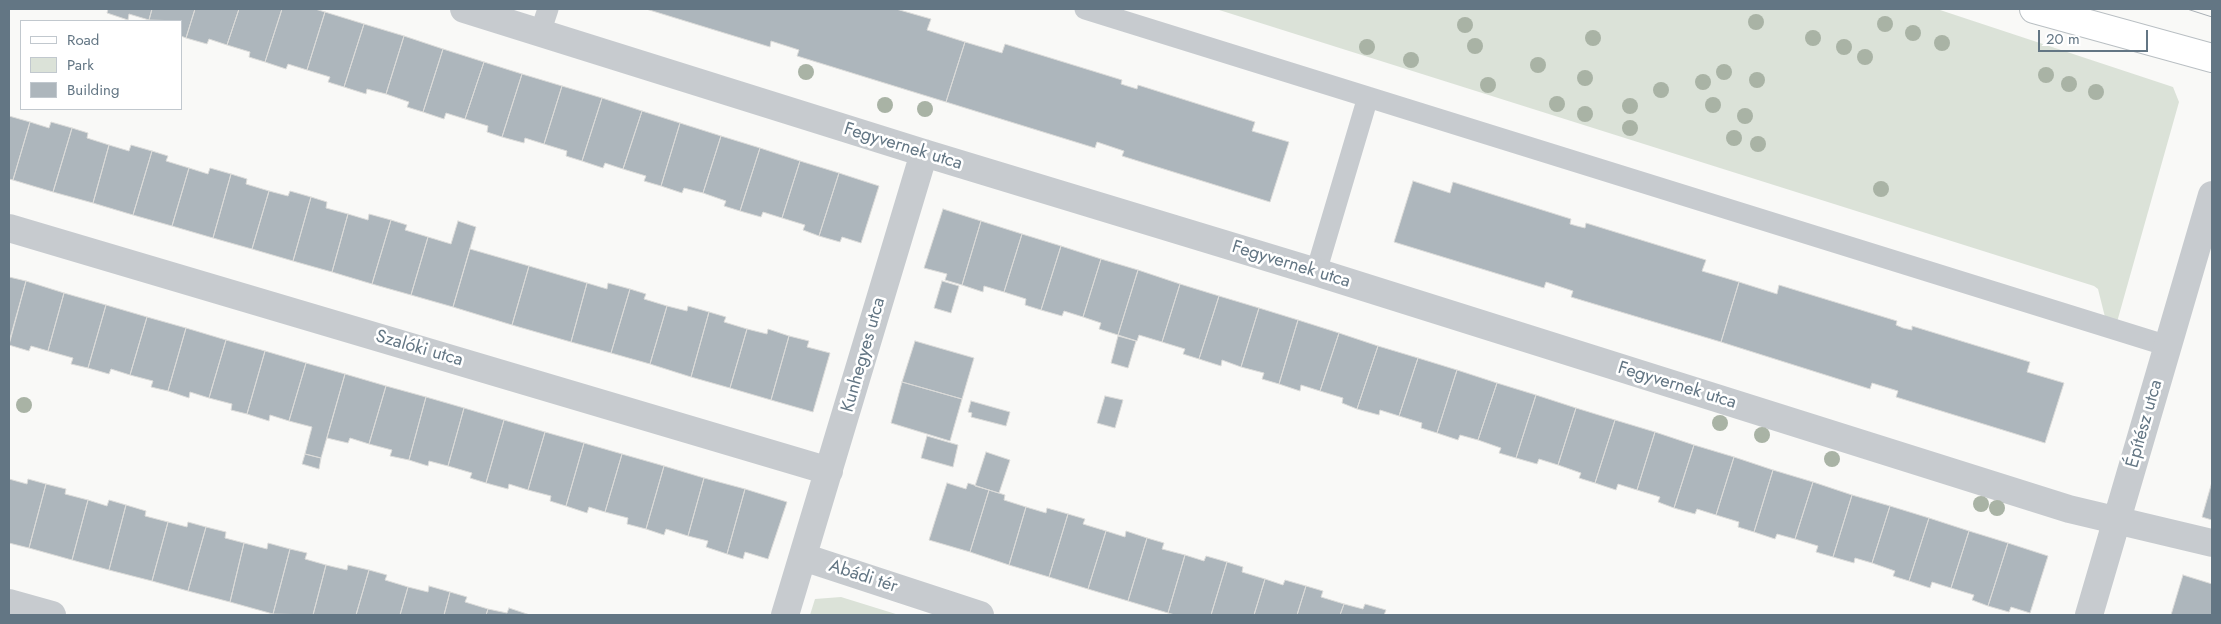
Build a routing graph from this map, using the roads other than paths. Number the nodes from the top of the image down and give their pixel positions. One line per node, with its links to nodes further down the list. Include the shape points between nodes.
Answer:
1 (464, 9): 4 (street, Fegyvernek utca)
2 (1085, 9): 6 (lane)
3 (2034, 9): 5 (street)
4 (544, 21): 7 (street, Fegyvernek utca)
5 (2212, 58)
6 (1368, 97): 11 (lane); 12 (lane)
7 (924, 154): 11 (street, Fegyvernek utca); 13 (street, Kunhegyes utca)
8 (2212, 195): 9 (street, Építész utca)
9 (2207, 225): 12 (street, Építész utca)
10 (9, 228): 13 (street, Szalóki utca)
11 (1316, 272): 14 (street, Fegyvernek utca, via 2063,508)
12 (2168, 346): 14 (street, Építész utca)
13 (829, 471): 16 (street, Kunhegyes utca)
14 (2117, 520): 15 (street, Fegyvernek utca); 21 (street, Építész utca)
15 (2212, 542)
16 (803, 557): 19 (street); 20 (street, Abádi tér)
17 (9, 604): 18 (street)
18 (52, 615)
19 (785, 615)
20 (980, 615)
21 (2089, 615)

